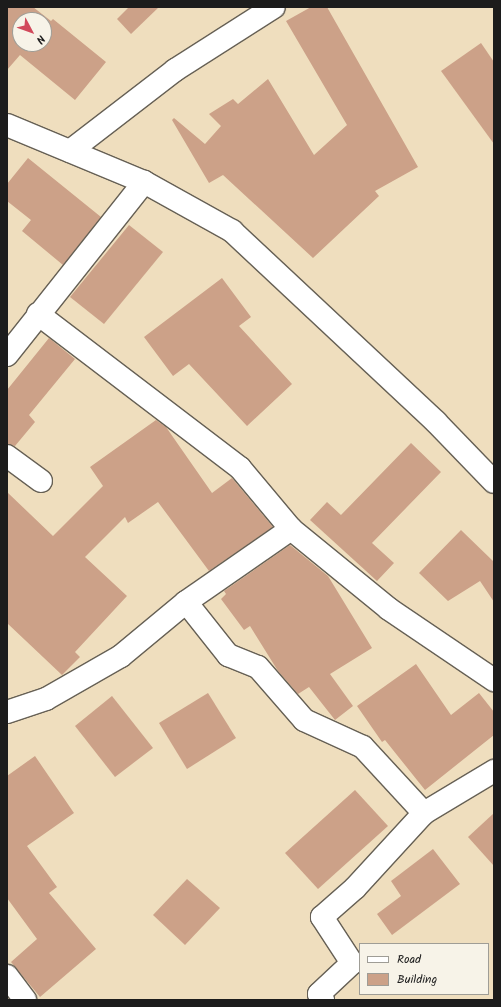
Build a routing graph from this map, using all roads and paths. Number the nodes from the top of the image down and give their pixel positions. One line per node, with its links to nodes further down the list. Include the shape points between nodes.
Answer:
1 (274, 7): 3 (street, via 175,70)
2 (7, 125): 3 (street)
3 (70, 151): 4 (street)
4 (144, 182): 5 (street); 9 (street, via 232,231 436,422)
5 (38, 314): 6 (street); 10 (street, via 240,468)
6 (7, 354)
7 (7, 456): 8 (street)
8 (41, 481)
9 (494, 482)
10 (291, 530): 11 (street); 12 (street, via 389,609)
11 (186, 602): 13 (street, via 121,656 46,699); 15 (street, via 228,655 258,667 304,720 363,747)
12 (494, 680)
13 (7, 712)
14 (494, 771): 15 (street)
15 (424, 813): 18 (street, via 355,888 322,917 352,962 319,994)
16 (7, 976): 17 (street)
17 (25, 1000)
18 (323, 1000)

